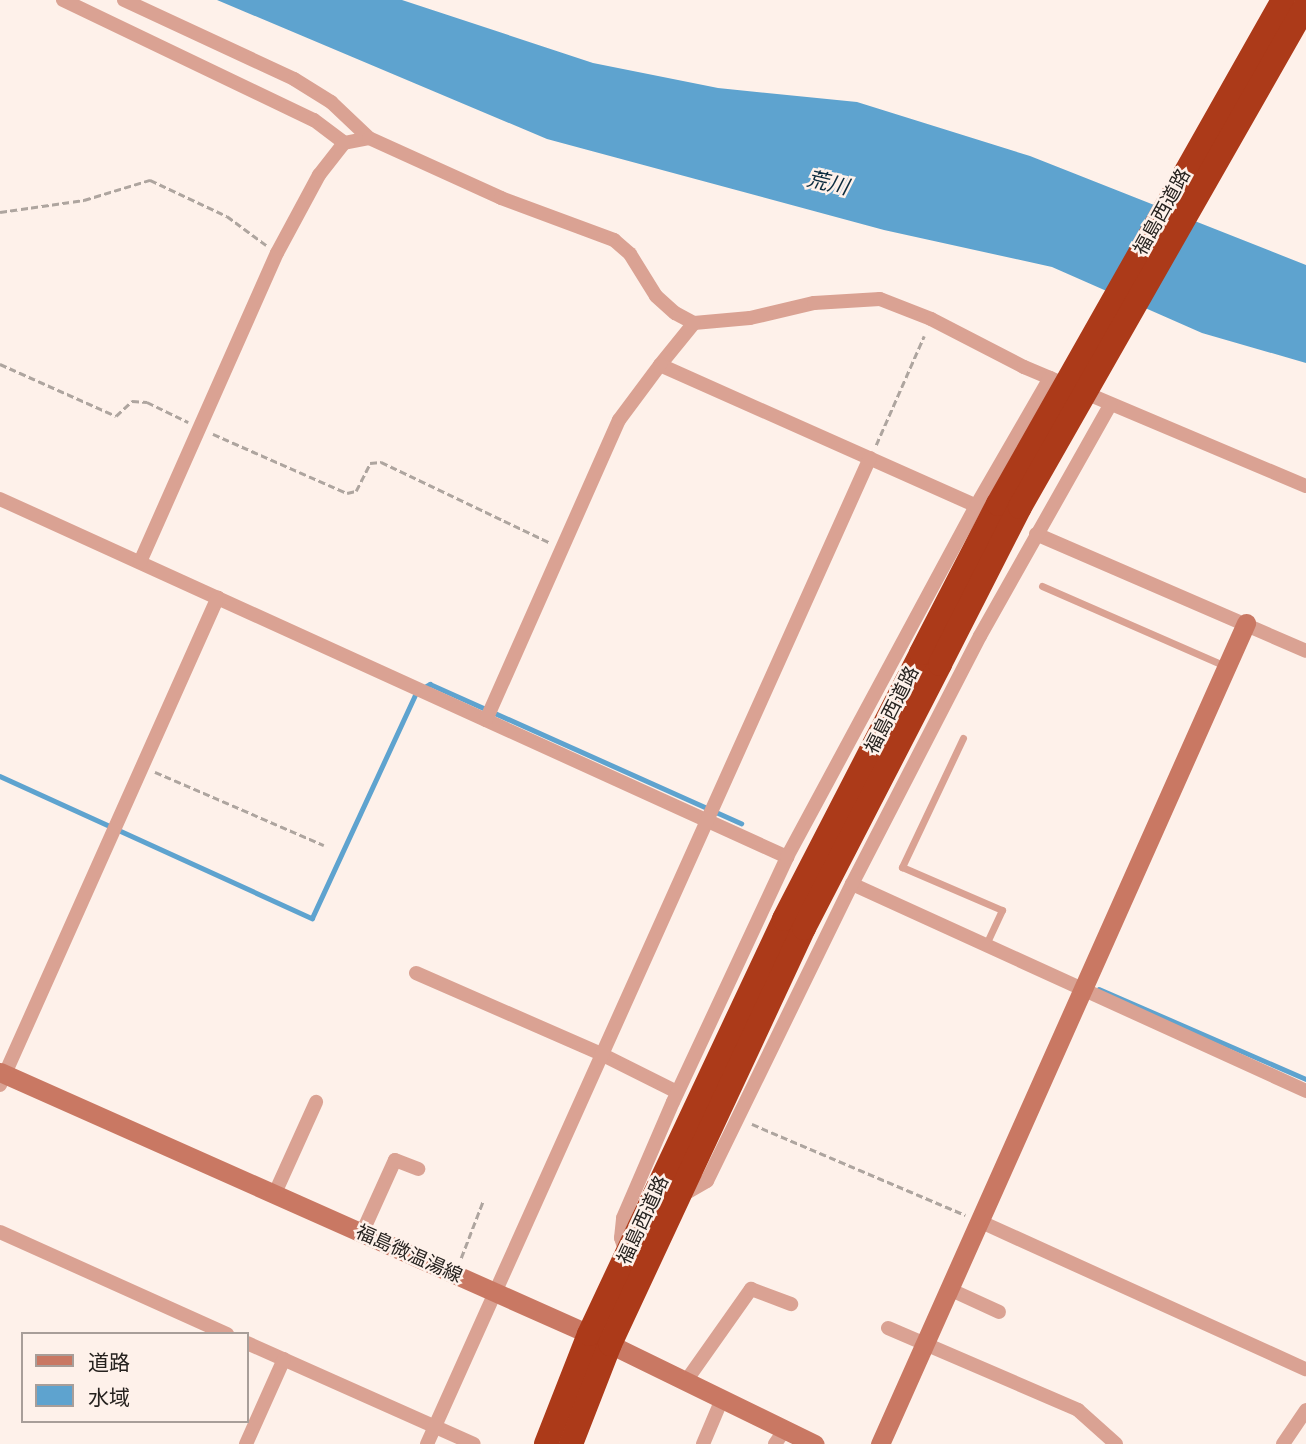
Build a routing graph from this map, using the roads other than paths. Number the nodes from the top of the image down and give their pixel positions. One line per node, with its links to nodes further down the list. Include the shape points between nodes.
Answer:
1 (63, 0): 6 (street, via 314,120)
2 (124, 0): 5 (street, via 294,79 331,102)
3 (1283, 0): 21 (highway, 福島西道路, bridge, via 998,503)
4 (1306, 5): 21 (highway, 福島西道路, bridge)
5 (369, 138): 6 (street); 7 (street, via 501,198 614,240 631,254 656,296)
6 (344, 143): 16 (street, via 319,175 277,253)
7 (694, 323): 8 (street); 9 (street, via 750,318 827,302 880,299)
8 (660, 365): 11 (street); 23 (street, via 619,420)
9 (1050, 378): 10 (street); 14 (street)
10 (1110, 405): 12 (street); 15 (street)
11 (870, 458): 14 (street); 25 (street)
12 (1306, 486)
13 (0, 499): 16 (street)
14 (976, 506): 26 (street)
15 (1035, 534): 19 (street); 27 (street)
16 (140, 562): 18 (street)
17 (1042, 586): 22 (lane)
18 (219, 597): 23 (street); 32 (street)
19 (1246, 623): 20 (street); 22 (street)
20 (1306, 651)
21 (931, 659): 38 (highway, 福島西道路); 42 (highway, 福島西道路, via 784,919)
22 (1226, 666): 30 (street)
23 (486, 720): 25 (street)
24 (963, 738): 28 (lane, via 902,867 1002,910)
25 (706, 821): 26 (street); 31 (street)
26 (787, 858): 34 (street)
27 (852, 884): 28 (street); 38 (street, via 707,1181)
28 (985, 946): 30 (street)
29 (416, 973): 31 (street)
30 (1080, 989): 33 (street); 39 (street)
31 (601, 1054): 34 (street); 44 (street)
32 (2, 1077): 37 (street, 福島微温湯線)
33 (1306, 1091)
34 (677, 1092): 42 (street, via 623,1218 621,1238)
35 (316, 1102): 37 (street)
36 (418, 1170): 41 (street, via 395,1160)
37 (275, 1193): 41 (street, 福島微温湯線)
38 (677, 1198): 49 (highway, 福島西道路)
39 (979, 1221): 43 (street); 53 (street)
40 (0, 1232): 48 (street)
41 (362, 1233): 44 (street, 福島微温湯線)
42 (627, 1254): 49 (highway, 福島西道路)
43 (949, 1289): 46 (street); 51 (street)
44 (494, 1292): 49 (street, 福島微温湯線); 57 (street)
45 (791, 1304): 54 (street, via 751,1289)
46 (999, 1312)
47 (888, 1328): 51 (street)
48 (223, 1332)
49 (599, 1339): 54 (street, 福島微温湯線); 58 (highway, 福島西道路)
50 (248, 1343): 52 (street)
51 (925, 1344): 67 (street); 68 (street, via 1079,1410)
52 (284, 1359): 57 (street); 60 (street)
53 (1306, 1369)
54 (686, 1381): 55 (street, 福島微温湯線)
55 (722, 1399): 59 (street, 福島微温湯線); 65 (street)
56 (1306, 1410): 69 (street)
57 (434, 1427): 61 (street); 62 (street)
58 (570, 1434): 63 (street); 64 (highway, 福島西道路)
59 (780, 1436): 66 (street, 福島微温湯線)
60 (246, 1444)
61 (427, 1444)
62 (474, 1444)
63 (536, 1444)
64 (546, 1444)
65 (703, 1444)
66 (815, 1444)
67 (880, 1444)
68 (1116, 1444)
69 (1283, 1444)

